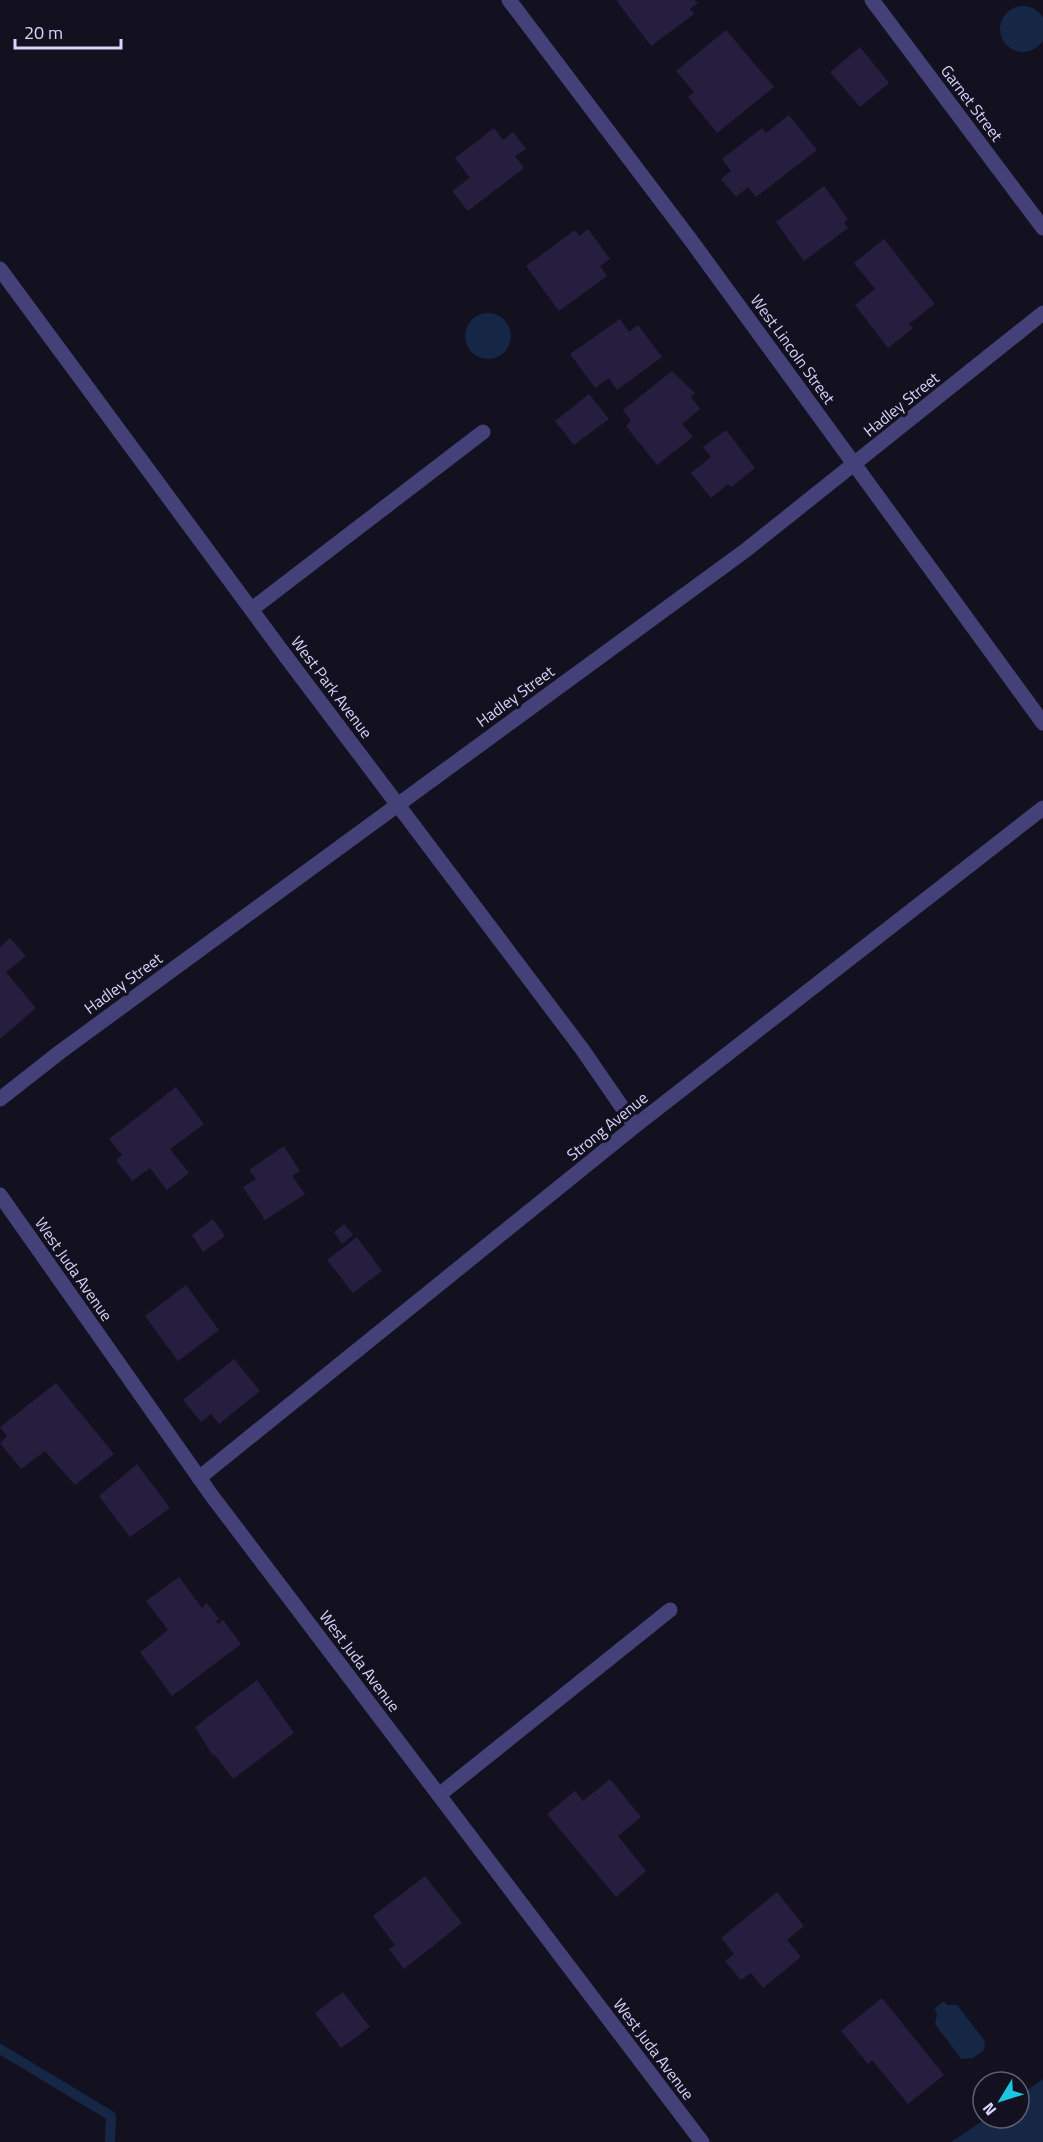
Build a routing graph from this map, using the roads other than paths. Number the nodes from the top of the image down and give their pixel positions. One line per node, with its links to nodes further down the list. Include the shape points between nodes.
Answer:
1 (509, 0): 7 (street, West Lincoln Street)
2 (872, 0): 3 (street, Garnet Street)
3 (1043, 228)
4 (0, 269): 8 (street, West Park Avenue)
5 (1043, 313): 7 (street, Hadley Street)
6 (483, 432): 8 (street)
7 (854, 464): 9 (street, West Lincoln Street); 10 (street, Hadley Street, via 746,550)
8 (252, 609): 10 (street, West Park Avenue)
9 (1043, 723)
10 (397, 804): 12 (street, Hadley Street); 13 (street, West Park Avenue, via 582,1049)
11 (1043, 808): 13 (street, Strong Avenue)
12 (0, 1099)
13 (635, 1126): 15 (street, Strong Avenue)
14 (0, 1195): 15 (street, West Juda Avenue)
15 (199, 1478): 17 (street, West Juda Avenue)
16 (670, 1610): 17 (street)
17 (439, 1795): 18 (street, West Juda Avenue)
18 (702, 2142)

